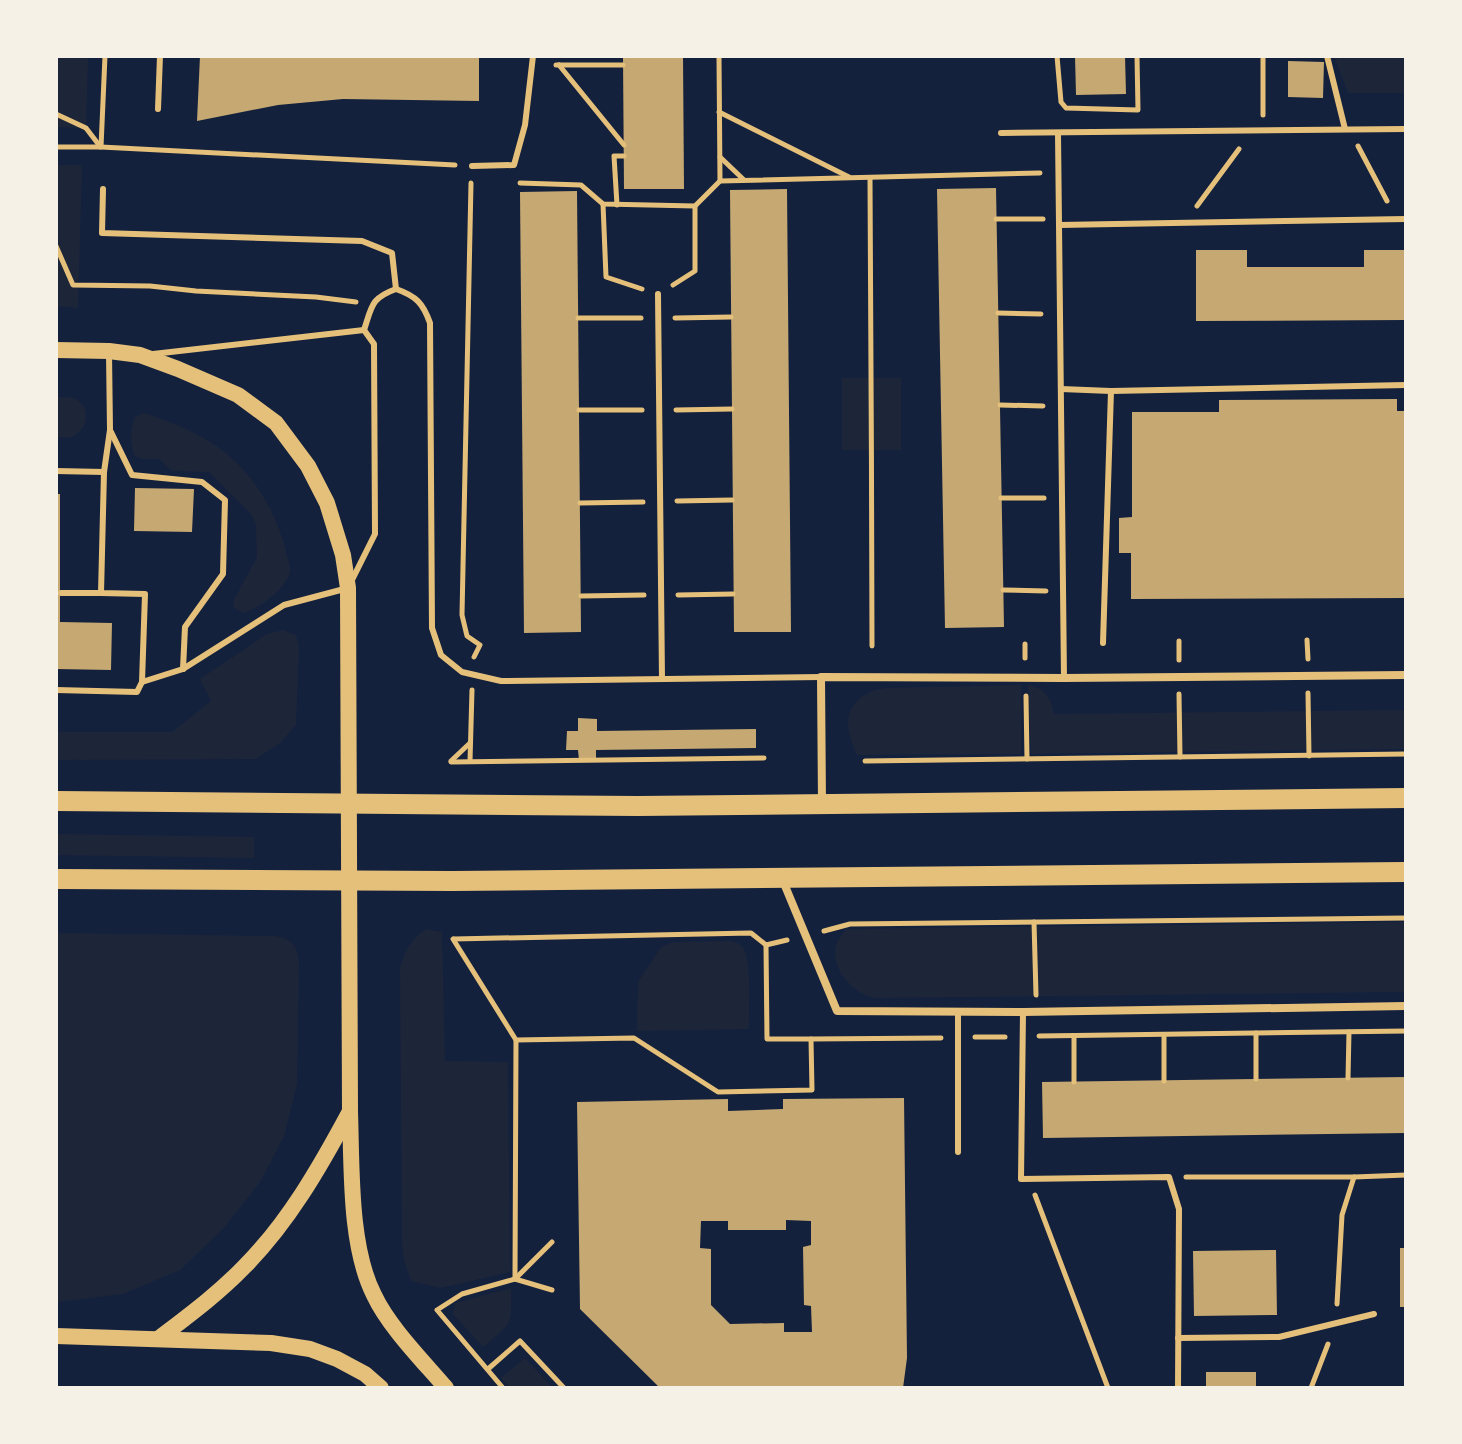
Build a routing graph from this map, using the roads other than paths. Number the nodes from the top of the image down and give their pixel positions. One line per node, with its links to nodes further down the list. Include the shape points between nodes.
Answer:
1 (160, 56): 4 (lane)
2 (1327, 56): 5 (lane)
3 (533, 60): 9 (lane, via 514,165)
4 (158, 109)
5 (1347, 129): 6 (lane); 8 (lane)
6 (1406, 129)
7 (1001, 133): 8 (lane)
8 (1058, 134): 12 (lane)
9 (472, 166)
10 (103, 189): 13 (lane, via 102,233 362,241 392,253)
11 (1406, 219): 12 (lane)
12 (1060, 222): 20 (lane)
13 (396, 289): 15 (lane, via 381,294 373,304); 33 (lane, via 412,295 430,323 432,628 441,655 462,672 501,681)
14 (658, 294): 33 (lane)
15 (364, 330): 18 (lane); 25 (lane, via 374,344 375,534)
16 (56, 350): 17 (main road)
17 (109, 351): 18 (main road); 22 (lane)
18 (140, 355): 25 (main road, via 238,395 276,423 327,503)
19 (1406, 385): 21 (lane)
20 (1061, 389): 21 (lane); 32 (lane)
21 (1111, 391): 28 (lane)
22 (110, 430): 24 (lane); 29 (lane, via 132,475 202,482 225,500 223,574 185,627)
23 (56, 471): 24 (lane)
24 (104, 472): 27 (lane)
25 (348, 588): 29 (lane, via 284,605); 38 (main road)
26 (61, 593): 27 (lane)
27 (101, 593): 34 (lane, via 145,594)
28 (1103, 643)
29 (183, 669): 34 (lane)
30 (1406, 675): 32 (street)
31 (821, 677): 32 (street); 33 (lane); 39 (street)
32 (1064, 678)
33 (662, 679)
34 (142, 682): 35 (lane, via 137,692)
35 (56, 690)
36 (1406, 798): 39 (main road)
37 (56, 801): 38 (main road)
38 (349, 804): 39 (main road); 43 (main road)
39 (822, 804)
40 (1406, 872): 41 (main road)
41 (782, 877): 43 (main road); 45 (street, via 837,1011)
42 (56, 879): 43 (main road)
43 (349, 881): 47 (main road)
44 (1406, 1006): 46 (street)
45 (958, 1012): 46 (street); 48 (lane)
46 (1023, 1012): 51 (lane, via 1021,1179 1169,1177 1179,1209)
47 (350, 1112): 52 (main road, via 311,1180 247,1265); 54 (main road, via 363,1267 374,1297)
48 (958, 1152)
49 (1374, 1314): 51 (lane, via 1279,1337)
50 (56, 1336): 52 (main road)
51 (1178, 1338): 55 (lane)
52 (158, 1339): 53 (main road, via 310,1349 365,1374)
53 (381, 1388)
54 (446, 1388)
55 (1178, 1388)

